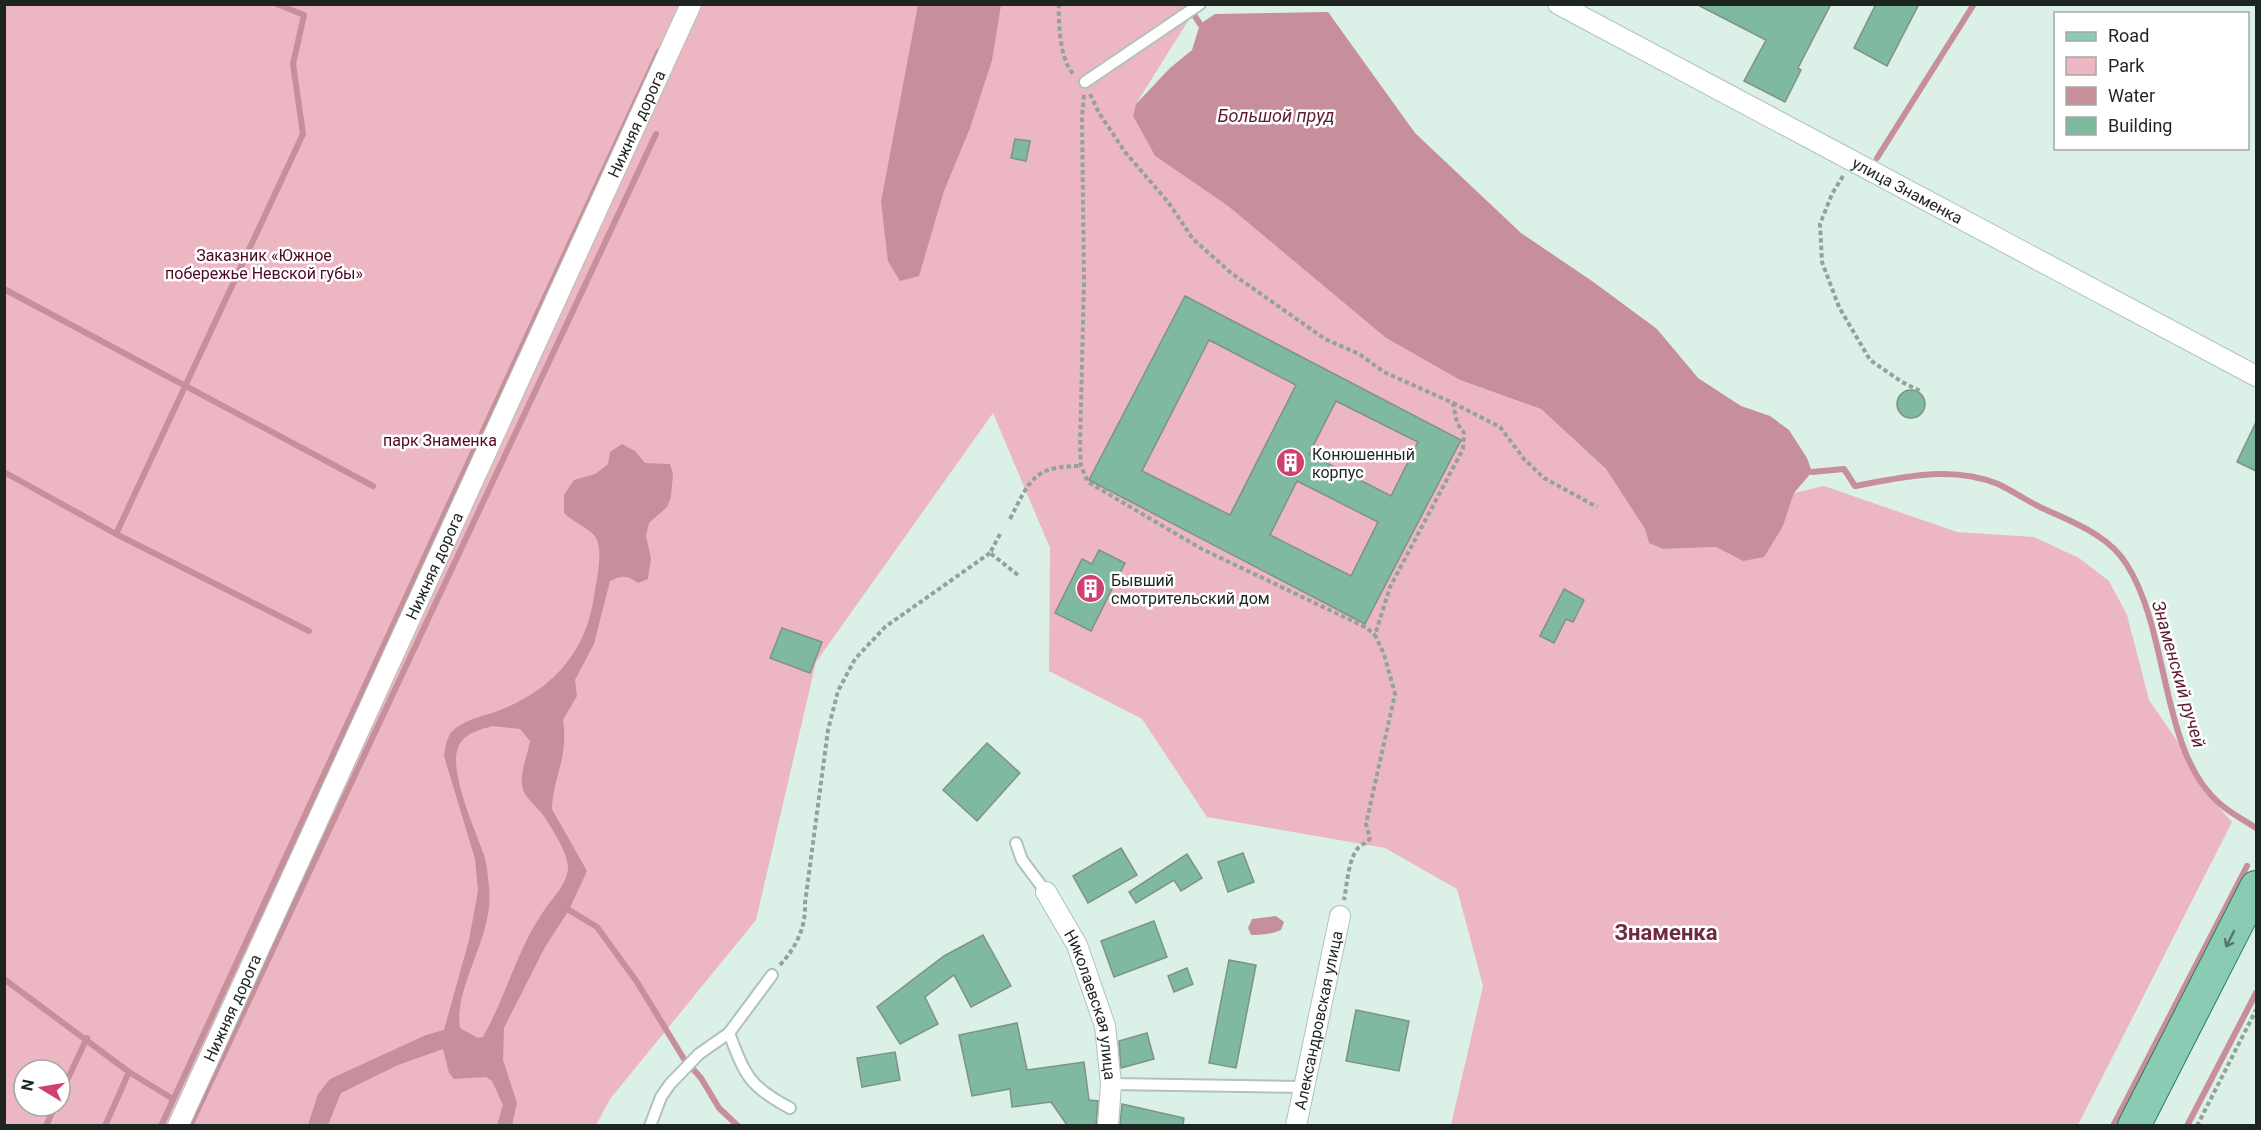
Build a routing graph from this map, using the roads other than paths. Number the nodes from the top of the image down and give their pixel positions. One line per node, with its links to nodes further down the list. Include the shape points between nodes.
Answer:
1 (691, 4): 16 (street, Нижняя дорога)
2 (1558, 4): 5 (street, улица Знаменка)
3 (1194, 9): 4 (lane)
4 (1085, 82)
5 (2256, 376)
6 (1016, 843): 8 (lane, via 1022,860)
7 (2256, 887): 20 (main road, one-way to 20)
8 (1046, 892): 13 (street, Николаевская улица, via 1077,945 1105,1026)
9 (1340, 916): 14 (street, Александровская улица)
10 (2256, 933): 21 (main road)
11 (772, 975): 12 (lane)
12 (729, 1033): 15 (lane, via 756,1088); 17 (lane, via 683,1069 661,1097)
13 (1111, 1084): 14 (lane); 18 (street, Николаевская улица)
14 (1302, 1088): 19 (street, Александровская улица)
15 (790, 1108)
16 (178, 1125)
17 (650, 1125)
18 (1108, 1125)
19 (1296, 1125)
20 (2134, 1125)
21 (2157, 1125)

